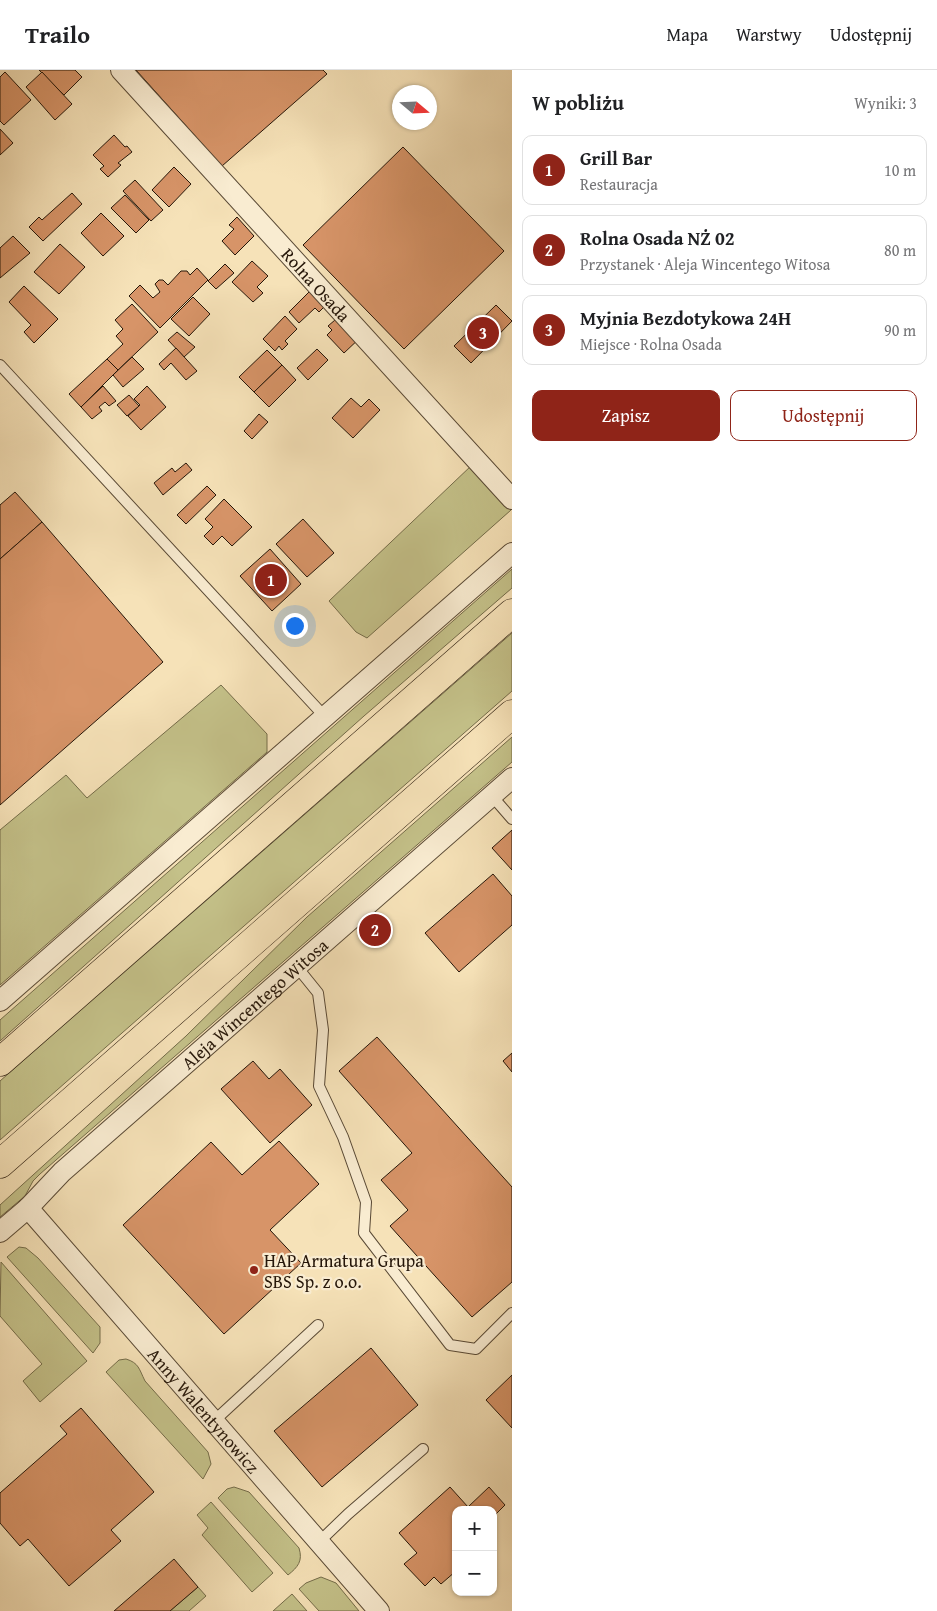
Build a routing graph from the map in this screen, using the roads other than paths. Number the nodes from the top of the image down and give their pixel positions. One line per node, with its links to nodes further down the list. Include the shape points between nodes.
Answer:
1 (121, 70): 3 (street, Rolna Osada)
2 (0, 366): 7 (lane)
3 (512, 498)
4 (512, 553): 7 (street)
5 (512, 613): 13 (main road)
6 (512, 714): 14 (main road)
7 (326, 718): 12 (street)
8 (512, 778): 9 (street, Aleja Wincentego Witosa)
9 (492, 796): 10 (lane); 11 (street, Aleja Wincentego Witosa)
10 (512, 819)
11 (296, 967): 15 (street, Aleja Wincentego Witosa, via 62,1172); 17 (lane, via 318,993 323,1030 319,1086 343,1137 366,1202 364,1233 450,1345 476,1349)
12 (0, 1000)
13 (0, 1062)
14 (0, 1164)
15 (28, 1208): 16 (street, Aleja Wincentego Witosa); 19 (street, Anny Walentynowicz)
16 (0, 1232)
17 (512, 1314)
18 (318, 1325): 19 (lane)
19 (214, 1421): 21 (street, Anny Walentynowicz)
20 (423, 1449): 21 (lane)
21 (319, 1542): 22 (street, Anny Walentynowicz)
22 (378, 1611)

